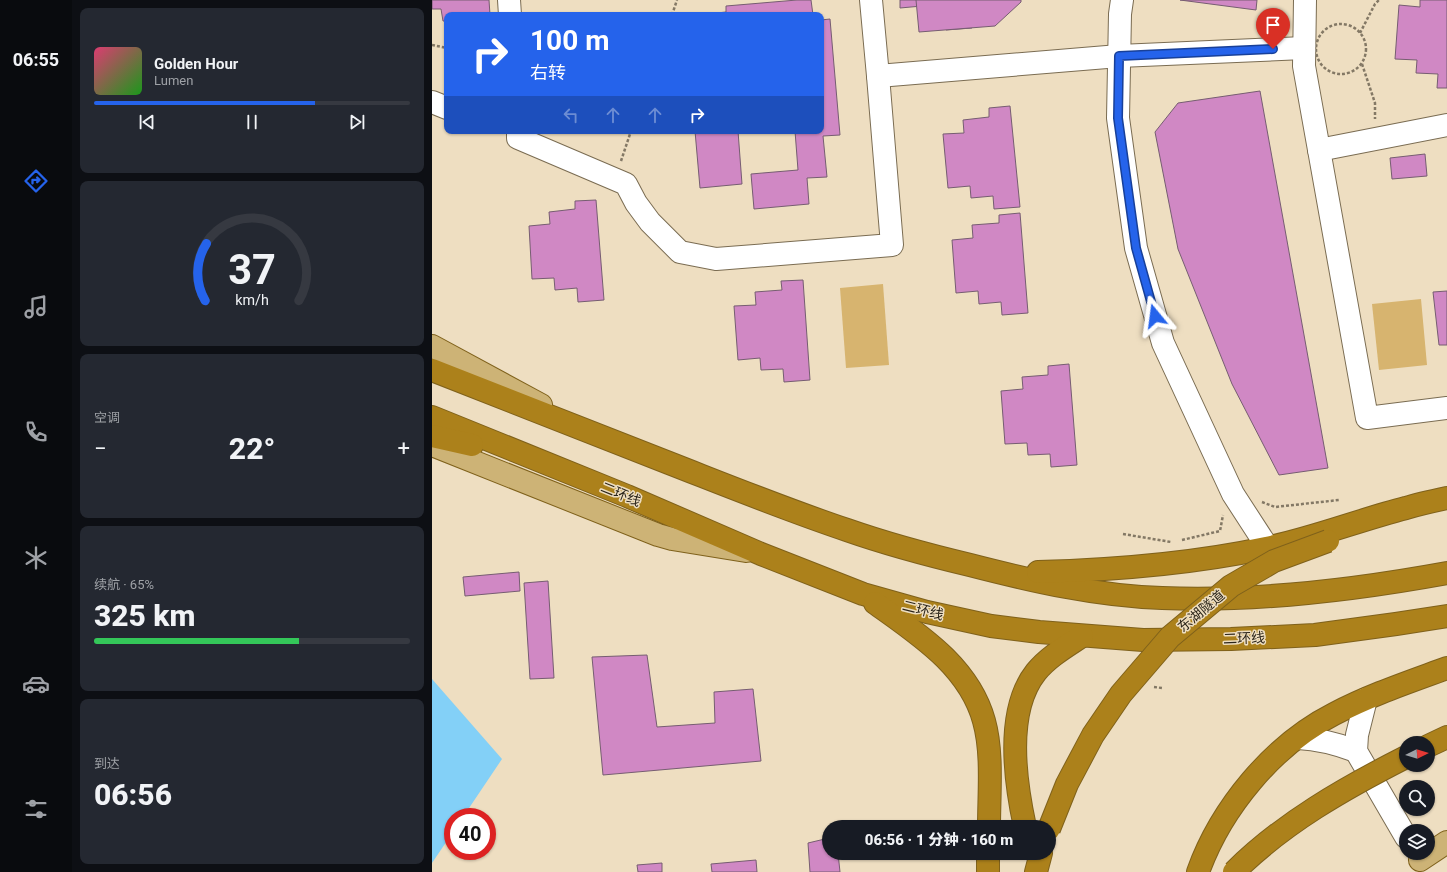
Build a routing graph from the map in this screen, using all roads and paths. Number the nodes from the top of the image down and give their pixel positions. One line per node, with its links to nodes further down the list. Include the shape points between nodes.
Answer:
1 (508, 0): 7 (street)
2 (677, 0): 8 (path)
3 (871, 0): 15 (street)
4 (1122, 0): 13 (street)
5 (1305, 0): 12 (street)
6 (1379, 0): 9 (path)
7 (510, 12)
8 (673, 12)
9 (1360, 32): 14 (path, via 1366,48); 14 (path, via 1346,24 1337,24 1322,32 1316,47 1320,63 1333,73 1349,74)
10 (432, 45): 11 (path)
11 (444, 47)
12 (1304, 48): 13 (street); 22 (street, via 1304,66)
13 (1119, 56): 15 (street); 42 (street, via 1118,118 1136,248 1163,343 1233,494)
14 (1362, 64): 21 (path, via 1375,103)
15 (878, 76): 23 (street, via 892,245 716,260 680,252 650,222 626,184)
16 (432, 102): 17 (street)
17 (444, 107)
18 (1447, 125): 21 (street)
19 (514, 134): 23 (street)
20 (630, 134): 23 (path)
21 (1375, 139): 22 (street)
22 (1319, 150): 26 (street, via 1367,418)
23 (614, 179)
24 (432, 346): 29 (main road)
25 (432, 370): 29 (highway)
26 (1447, 408)
27 (432, 417): 31 (highway, 二环线)
28 (432, 436): 31 (highway)
29 (598, 436): 44 (highway, via 769,503 847,530 917,552)
30 (432, 445): 43 (main road, via 658,535)
31 (537, 460): 43 (highway, 二环线)
32 (1447, 498): 42 (highway, via 1406,507)
33 (1339, 500): 34 (path, via 1275,507)
34 (1261, 501)
35 (1447, 506): 40 (highway)
36 (1224, 511): 39 (path, via 1220,531)
37 (1447, 512): 40 (highway, 东湖隧道)
38 (1123, 534): 41 (path)
39 (1181, 540)
40 (1328, 541): 58 (highway, 东湖隧道, bridge, via 1274,561 1231,586 1170,636 1121,694 1093,735 1067,784)
41 (1174, 542)
42 (1268, 548): 44 (highway, via 1213,559 1162,565)
43 (762, 554): 46 (highway, 二环线)
44 (1001, 573): 45 (highway, via 1090,591 1161,598 1229,598 1387,584)
45 (1447, 573)
46 (863, 594): 48 (highway, 二环线, via 991,626); 56 (highway, via 926,640 946,658 974,697 984,721 989,752)
47 (1447, 616): 48 (highway, 二环线, via 1315,635 1150,640)
48 (1082, 636): 57 (highway, via 1056,653 1036,672 1025,690 1019,708 1015,734 1016,766)
49 (1447, 668): 50 (highway)
50 (1366, 699): 52 (highway, via 1333,714); 54 (street, via 1356,735)
51 (1447, 737): 53 (highway)
52 (1298, 738): 54 (street, via 1317,739); 67 (highway, via 1277,754 1241,794 1212,841)
53 (1435, 743)
54 (1356, 751): 59 (street)
55 (1399, 761): 68 (highway, bridge, via 1358,782 1297,820)
56 (989, 820)
57 (1023, 820)
58 (1053, 820)
59 (1399, 825)
60 (1447, 842): 64 (main road)
61 (988, 860): 65 (highway)
62 (1033, 860): 66 (highway)
63 (1039, 860): 66 (highway)
64 (1420, 862)
65 (988, 872)
66 (1036, 872)
67 (1198, 872)
68 (1234, 872)

